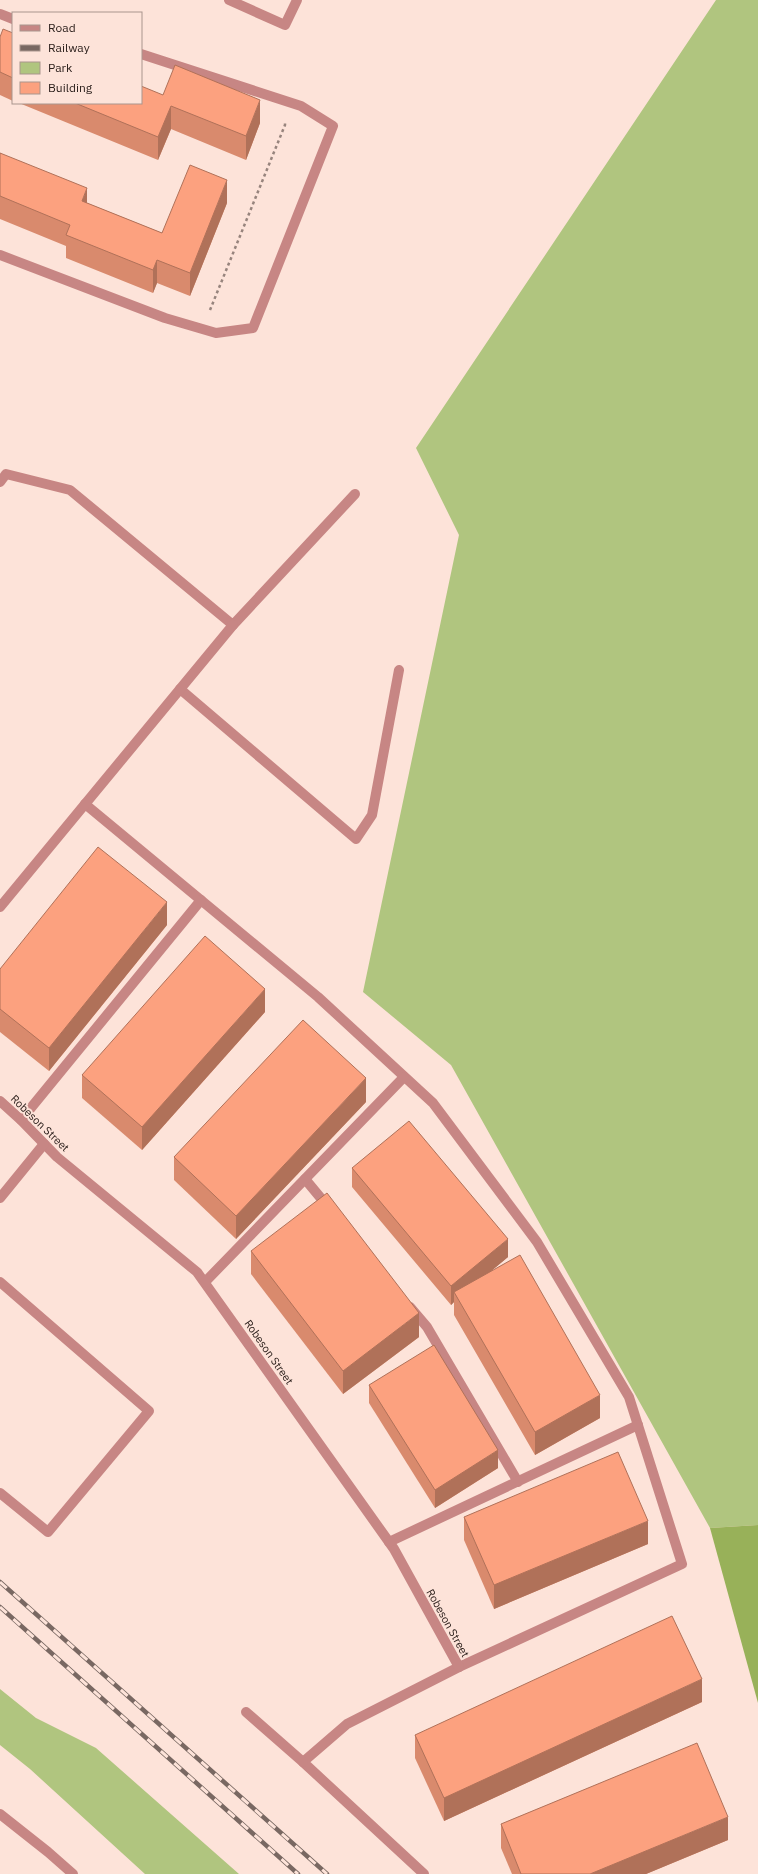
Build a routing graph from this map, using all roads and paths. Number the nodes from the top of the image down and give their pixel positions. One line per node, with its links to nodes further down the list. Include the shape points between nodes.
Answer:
1 (229, 0): 2 (street, via 285,25)
2 (297, 0)
3 (0, 14): 4 (street)
4 (12, 19)
5 (142, 54): 7 (street, via 301,106 333,126 253,328 216,333 165,318)
6 (284, 117): 8 (path, via 285,125)
7 (0, 255)
8 (208, 314)
9 (0, 482): 11 (street, via 6,474 70,490)
10 (355, 494): 11 (street)
11 (233, 626): 13 (street)
12 (399, 670): 13 (street, via 372,815 356,839)
13 (180, 689): 14 (street)
14 (86, 804): 15 (street); 16 (street)
15 (201, 900): 17 (street, via 318,997); 19 (street)
16 (0, 907)
17 (404, 1077): 21 (street); 27 (street, via 433,1103 537,1242 629,1397)
18 (0, 1101): 19 (street, Robeson Street)
19 (21, 1120): 20 (street, Robeson Street)
20 (44, 1144): 22 (street); 25 (street, Robeson Street, via 197,1272)
21 (305, 1179): 23 (street); 25 (street)
22 (0, 1198)
23 (335, 1216)
24 (0, 1282): 29 (street, via 149,1411 48,1532)
25 (204, 1282): 30 (street, Robeson Street)
26 (401, 1296): 28 (street, via 427,1327)
27 (638, 1425): 28 (street); 31 (street, via 682,1564)
28 (518, 1482): 30 (street)
29 (0, 1493)
30 (389, 1542): 31 (street, Robeson Street)
31 (458, 1667): 33 (street, via 347,1724)
32 (246, 1712): 33 (street)
33 (302, 1762): 36 (street)
34 (0, 1814): 35 (street)
35 (73, 1874)
36 (424, 1874)

